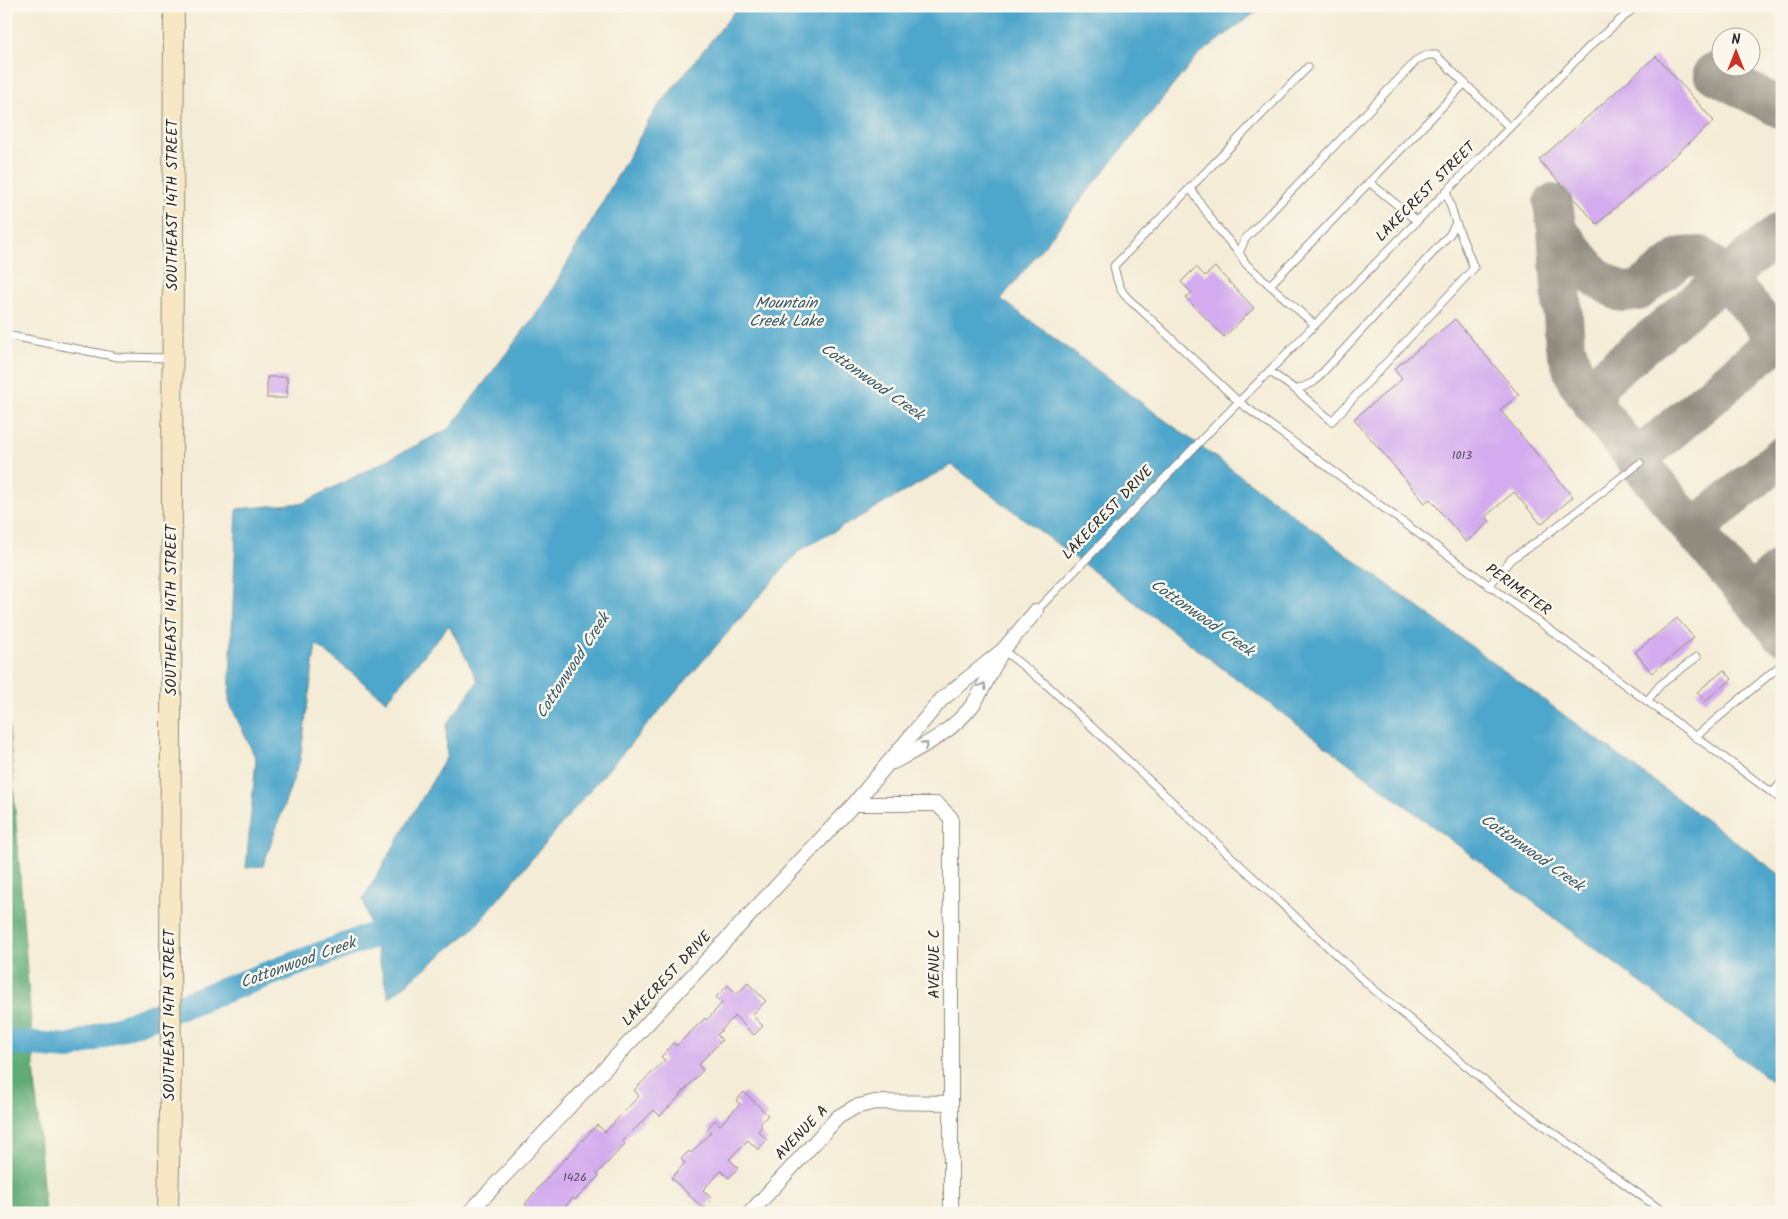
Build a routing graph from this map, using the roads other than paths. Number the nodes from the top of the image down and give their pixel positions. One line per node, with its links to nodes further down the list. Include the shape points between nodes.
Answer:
1 (174, 6): 17 (street, SOUTHEAST 14TH STREET)
2 (1621, 6): 4 (lane)
3 (1636, 6): 4 (lane, LAKECREST STREET)
4 (1627, 14): 7 (lane, LAKECREST STREET)
5 (1308, 67): 9 (lane)
6 (1465, 83): 7 (lane); 8 (lane); 13 (lane, via 1436,55 1417,60 1245,239)
7 (1509, 127): 10 (lane, LAKECREST STREET)
8 (1369, 182): 11 (lane); 14 (lane)
9 (1190, 188): 13 (lane); 20 (lane, PERIMETER, via 1114,266 1118,285 1127,299)
10 (1446, 191): 11 (lane, LAKECREST STREET); 12 (lane)
11 (1417, 221): 15 (lane, LAKECREST STREET)
12 (1456, 223): 19 (lane, via 1450,234 1314,382); 19 (lane, via 1474,268 1332,421)
13 (1239, 253): 14 (lane, via 1246,264)
14 (1270, 285): 15 (lane)
15 (1315, 325): 18 (lane, LAKECREST STREET)
16 (6, 335): 17 (lane, via 118,357)
17 (173, 358): 35 (street, SOUTHEAST 14TH STREET)
18 (1269, 371): 19 (lane); 20 (lane, LAKECREST STREET)
19 (1296, 390)
20 (1239, 402): 22 (lane, PERIMETER); 23 (lane, LAKECREST DRIVE)
21 (1640, 463): 22 (lane, via 1511,560)
22 (1490, 586): 27 (lane, PERIMETER)
23 (1036, 611): 24 (street, LAKECREST DRIVE)
24 (1003, 650): 29 (street, LAKECREST DRIVE, via 940,700); 29 (street, LAKECREST DRIVE, one-way to 24, via 930,743 960,719 974,702); 39 (lane, via 1054,692 1372,988 1499,1093)
25 (1697, 657): 27 (lane, via 1660,685)
26 (1782, 664): 28 (lane)
27 (1646, 701): 28 (lane, PERIMETER)
28 (1695, 737): 31 (lane, PERIMETER)
29 (886, 765): 33 (street, LAKECREST DRIVE)
30 (1782, 782): 31 (lane)
31 (1772, 793): 32 (lane, PERIMETER)
32 (1782, 800)
33 (854, 804): 34 (street, AVENUE C, via 937,804 951,818); 36 (street, LAKECREST DRIVE)
34 (952, 1103): 37 (street, AVENUE A, via 875,1102 855,1106 838,1117); 38 (street, AVENUE C)
35 (168, 1213)
36 (469, 1213)
37 (750, 1213)
38 (951, 1213)
39 (1665, 1213)

